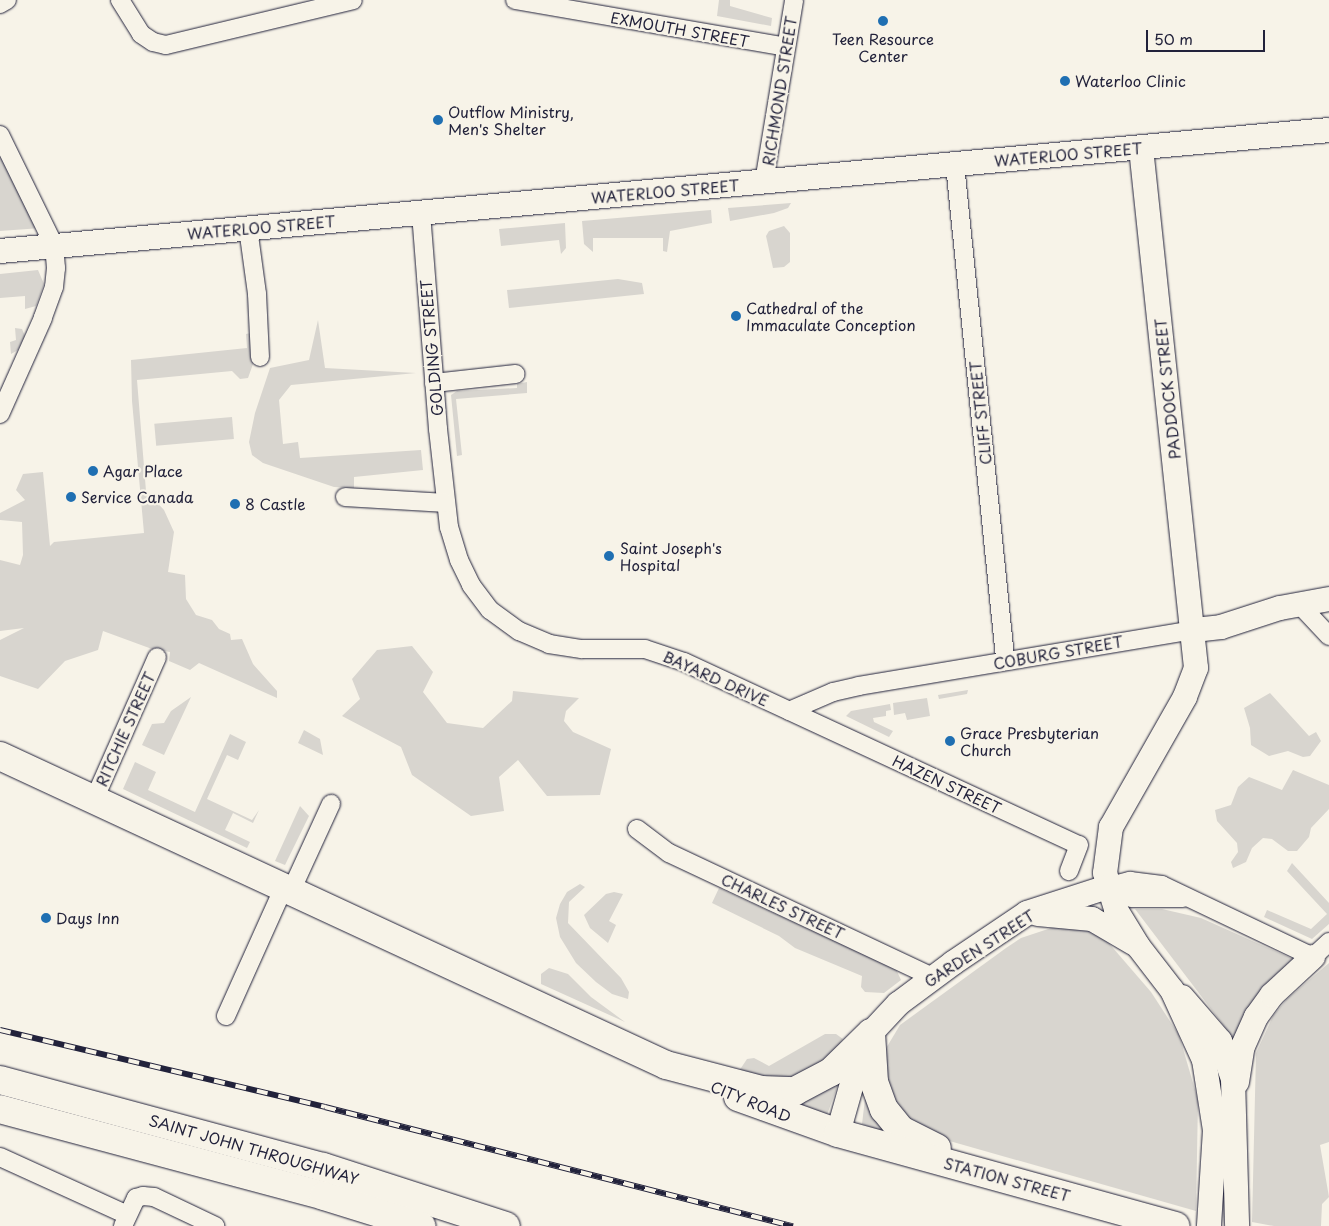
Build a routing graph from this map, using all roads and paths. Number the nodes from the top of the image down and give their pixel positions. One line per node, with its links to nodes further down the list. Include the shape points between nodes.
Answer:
1 (7, 0): 6 (street)
2 (120, 0): 3 (street, via 141,34 163,45 184,43)
3 (353, 0)
4 (515, 0): 7 (street, EXMOUTH STREET)
5 (794, 0): 7 (street, RICHMOND STREET)
6 (0, 4)
7 (786, 47): 12 (street, RICHMOND STREET)
8 (1329, 130): 10 (street, WATERLOO STREET)
9 (0, 135): 15 (street)
10 (1141, 148): 11 (street, WATERLOO STREET); 26 (street, PADDOCK STREET)
11 (955, 165): 12 (street, WATERLOO STREET); 29 (street, CLIFF STREET)
12 (764, 182): 13 (street, WATERLOO STREET)
13 (421, 213): 14 (street, WATERLOO STREET); 19 (street, GOLDING STREET)
14 (248, 228): 15 (street, WATERLOO STREET); 17 (street, via 257,294)
15 (54, 245): 16 (street, WATERLOO STREET); 20 (street, via 54,287)
16 (0, 251)
17 (260, 357)
18 (516, 374): 19 (street)
19 (434, 383): 21 (street, GOLDING STREET)
20 (0, 414)
21 (444, 482): 23 (street, BAYARD DRIVE)
22 (345, 497): 23 (street)
23 (446, 503): 30 (street, BAYARD DRIVE, via 459,560 471,585 490,610 519,631 558,645 655,651)
24 (1329, 599): 25 (street, COBURG STREET)
25 (1300, 604): 26 (street, COBURG STREET, via 1237,623); 27 (street)
26 (1194, 630): 29 (street, COBURG STREET); 36 (street, via 1197,656 1193,680 1111,827 1105,859)
27 (1329, 636)
28 (157, 657): 32 (street, RITCHIE STREET)
29 (1004, 662): 30 (street, COBURG STREET, via 859,686 833,692)
30 (789, 711): 35 (street, HAZEN STREET, via 1079,845)
31 (0, 756): 32 (main road)
32 (94, 800): 37 (main road)
33 (331, 804): 37 (street)
34 (637, 829): 41 (street, CHARLES STREET, via 670,852)
35 (1069, 872)
36 (1107, 887): 38 (street, GARDEN STREET); 39 (street, via 1116,910); 40 (street, via 1132,898 1183,898)
37 (287, 889): 43 (street); 45 (main road)
38 (1028, 913): 39 (street, via 1092,919); 41 (street, GARDEN STREET)
39 (1138, 946): 42 (street)
40 (1321, 949): 47 (street, via 1272,995 1248,1034 1237,1077)
41 (932, 977): 44 (street, GARDEN STREET, via 898,1004)
42 (1172, 990): 47 (street, via 1192,1006 1220,1041 1233,1080); 61 (street, via 1204,1060 1209,1081 1214,1130)
43 (226, 1016)
44 (871, 1033): 45 (main road, via 831,1072 795,1091 761,1090); 49 (street, GARDEN STREET, via 855,1073); 52 (main road, via 874,1082 880,1101 894,1123 915,1139)
45 (666, 1065): 49 (main road, CITY ROAD, via 727,1093)
46 (0, 1080): 53 (main road, SAINT JOHN THROUGHWAY, via 323,1167)
47 (1236, 1106): 62 (street)
48 (0, 1109): 50 (main road, SAINT JOHN THROUGHWAY)
49 (838, 1133): 52 (main road, STATION STREET)
50 (127, 1144): 56 (main road); 57 (main road, SAINT JOHN THROUGHWAY, via 324,1196)
51 (0, 1157): 54 (street)
52 (1008, 1177): 60 (main road, STATION STREET)
53 (471, 1214): 58 (main road, SAINT JOHN THROUGHWAY); 59 (main road)
54 (125, 1221): 55 (street, via 139,1197 154,1197)
55 (215, 1226)
56 (355, 1226)
57 (421, 1226)
58 (506, 1226)
59 (517, 1226)
60 (1175, 1226)
61 (1209, 1226)
62 (1237, 1226)

